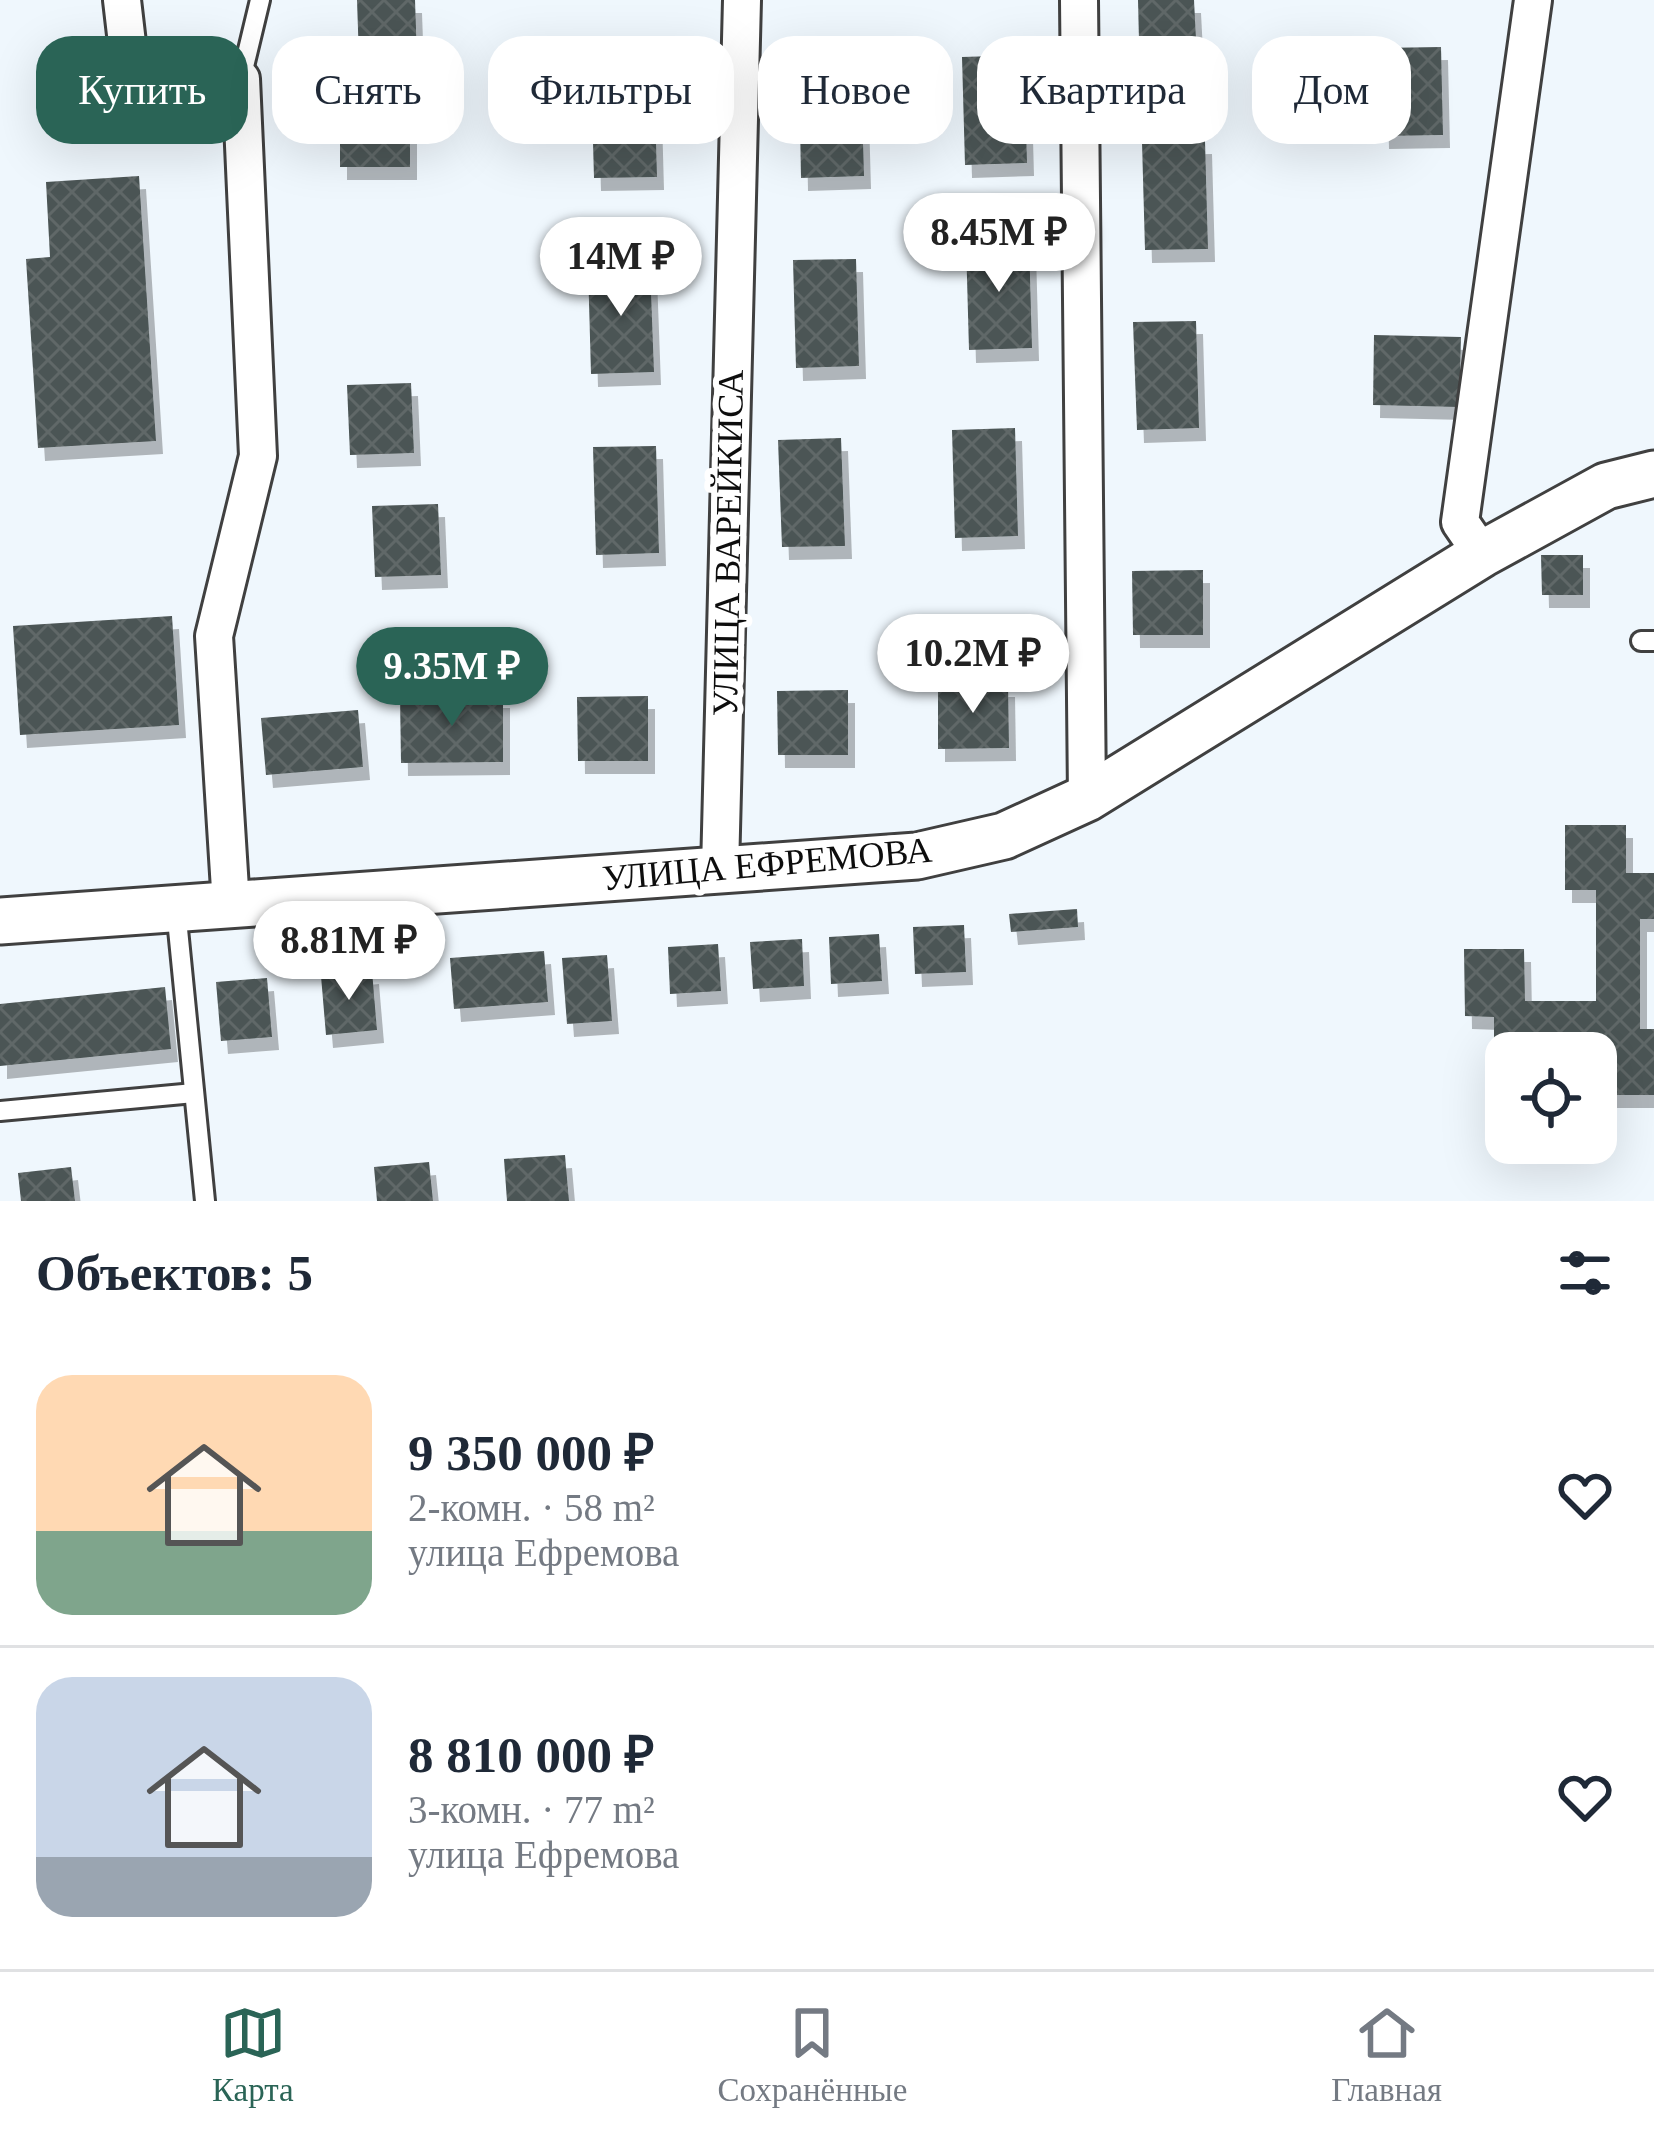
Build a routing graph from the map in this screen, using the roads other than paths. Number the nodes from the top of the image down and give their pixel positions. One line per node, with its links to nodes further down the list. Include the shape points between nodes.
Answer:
1 (122, 0): 6 (street)
2 (260, 0): 7 (lane)
3 (742, 0): 12 (street, УЛИЦА ВАРЕЙКИСА)
4 (1078, 0): 11 (street)
5 (1533, 0): 10 (street, via 1460,522)
6 (126, 36)
7 (248, 50)
8 (244, 144): 13 (street, via 258,456 214,636)
9 (1654, 474): 10 (street, УЛИЦА ЕФРЕМОВА, via 1606,486)
10 (1482, 554): 11 (street, УЛИЦА ЕФРЕМОВА)
11 (1087, 798): 12 (street, УЛИЦА ЕФРЕМОВА, via 1004,836 917,856)
12 (720, 870): 13 (street, УЛИЦА ЕФРЕМОВА)
13 (231, 904): 14 (street, УЛИЦА ЕФРЕМОВА)
14 (176, 909): 15 (street, УЛИЦА ЕФРЕМОВА); 16 (lane)
15 (0, 921)
16 (194, 1093): 17 (lane); 18 (lane)
17 (0, 1111)
18 (205, 1201)

